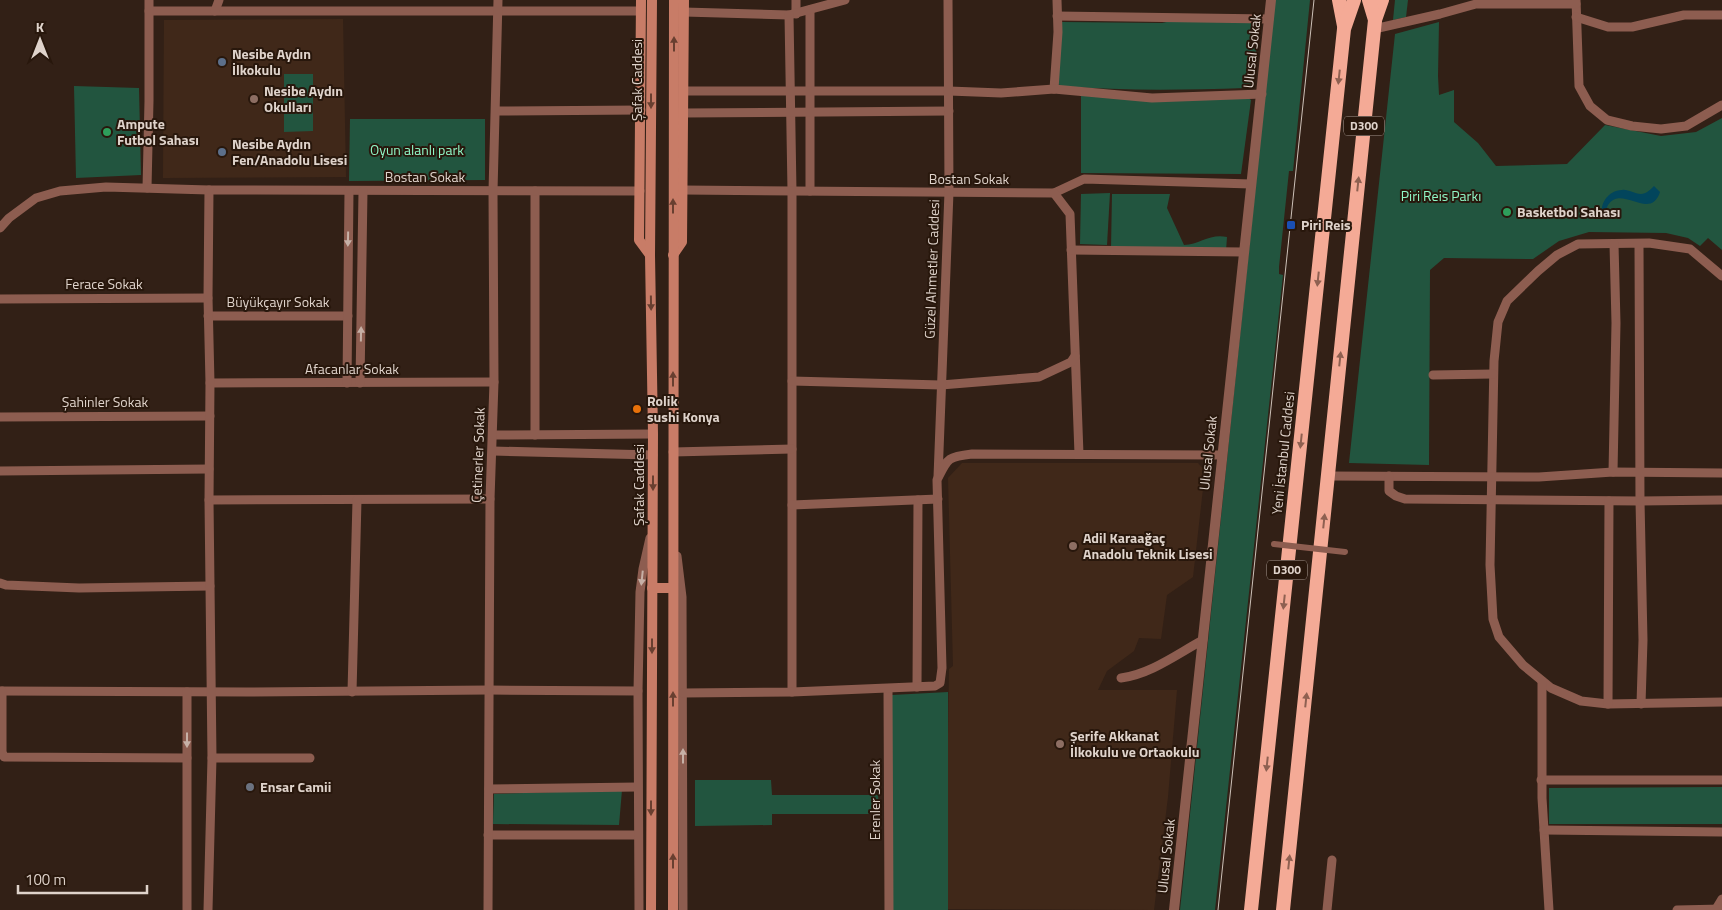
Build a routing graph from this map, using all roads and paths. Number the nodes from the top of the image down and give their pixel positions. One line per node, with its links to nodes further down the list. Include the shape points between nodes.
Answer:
1 (149, 0): 20 (street)
2 (219, 0): 21 (street)
3 (498, 0): 22 (street, Çetinerler Sokak)
4 (536, 0): 23 (street)
5 (652, 0): 63 (main road, Şafak Caddesi, one-way to 63)
6 (674, 0): 64 (main road, one-way to 6)
7 (684, 0): 24 (main road)
8 (796, 0): 25 (street)
9 (845, 0): 19 (street)
10 (948, 0): 36 (street, Güzel Ahmetler Caddesi)
11 (1057, 0): 27 (street)
12 (1271, 0): 29 (street, Ulusal Sokak)
13 (1340, 0): 31 (highway, D300)
14 (1354, 0): 31 (highway, Yeni İstanbul Caddesi / D300)
15 (1369, 0): 30 (highway, D300)
16 (1382, 0): 30 (highway, D300)
17 (1576, 2): 28 (street); 30 (street, via 1476,4 1440,14)
18 (641, 5): 23 (street); 39 (main road)
19 (810, 10): 25 (street); 34 (street)
20 (149, 11): 21 (street); 46 (street)
21 (215, 11): 22 (street)
22 (499, 11): 23 (street); 40 (street, Çetinerler Sokak)
23 (536, 11)
24 (684, 12): 25 (street); 33 (main road)
25 (793, 14): 35 (street)
26 (1722, 15): 28 (street, via 1684,15 1632,27 1608,27)
27 (1057, 16): 29 (street); 32 (street)
28 (1576, 17): 38 (street, via 1579,86 1590,106 1607,120 1661,129 1686,126)
29 (1269, 18): 37 (street, Ulusal Sokak)
30 (1375, 24): 95 (highway, D300, one-way to 30)
31 (1344, 29): 156 (highway, Yeni İstanbul Caddesi / D300, one-way to 156)
32 (1054, 89): 36 (street); 37 (street, via 1152,98)
33 (684, 91): 35 (street); 44 (main road)
34 (810, 91): 35 (street); 36 (street); 43 (street)
35 (790, 92): 42 (street)
36 (949, 92): 41 (street, Güzel Ahmetler Caddesi)
37 (1262, 94): 45 (street, Ulusal Sokak)
38 (1722, 105)
39 (641, 110): 40 (street); 53 (main road)
40 (496, 111): 51 (street, Çetinerler Sokak)
41 (949, 111): 43 (street); 56 (street, Güzel Ahmetler Caddesi)
42 (791, 112): 43 (street); 44 (street); 54 (street)
43 (810, 112): 55 (street)
44 (684, 113): 48 (main road)
45 (1251, 184): 57 (street, Bostan Sokak, via 1084,179); 62 (street, Ulusal Sokak)
46 (148, 188): 47 (street, Bostan Sokak); 58 (street, Bostan Sokak, via 60,191 36,198)
47 (209, 190): 49 (street, Bostan Sokak); 66 (street)
48 (683, 190): 54 (street, Bostan Sokak); 64 (main road, via 682,242)
49 (349, 191): 50 (street, Bostan Sokak); 69 (street, one-way to 69)
50 (363, 191): 51 (street, Bostan Sokak); 77 (street, one-way to 50)
51 (493, 191): 52 (street, Bostan Sokak); 74 (street, Çetinerler Sokak)
52 (535, 191): 53 (street, Bostan Sokak); 83 (street)
53 (640, 191): 63 (main road, via 639,240)
54 (792, 191): 55 (street, Bostan Sokak); 73 (street)
55 (810, 191): 56 (street, Bostan Sokak)
56 (949, 192): 57 (street, Bostan Sokak); 78 (street, Güzel Ahmetler Caddesi)
57 (1054, 193): 61 (street, via 1070,214)
58 (0, 228)
59 (1614, 244): 60 (street); 71 (street, via 1578,244 1557,255 1507,301 1498,322); 92 (street)
60 (1639, 244): 65 (street, via 1690,249); 93 (street)
61 (1071, 250): 62 (street); 70 (street)
62 (1243, 252): 89 (street, Ulusal Sokak)
63 (650, 255): 81 (main road, Şafak Caddesi, one-way to 81)
64 (673, 255): 86 (main road, one-way to 64)
65 (1722, 276)
66 (208, 298): 67 (street, Ferace Sokak); 68 (street)
67 (0, 299)
68 (208, 316): 69 (street, Büyükçayır Sokak); 75 (street)
69 (348, 316): 76 (street)
70 (1075, 356): 78 (street, via 1071,362 1039,378); 87 (street)
71 (1494, 374): 72 (street); 97 (street)
72 (1433, 375)
73 (792, 381): 78 (street); 84 (street)
74 (494, 382): 77 (street, Afacanlar Sokak); 82 (street, Çetinerler Sokak)
75 (210, 383): 76 (street, Afacanlar Sokak); 79 (street)
76 (347, 383): 77 (street, Afacanlar Sokak)
77 (360, 383)
78 (941, 385): 98 (street, Güzel Ahmetler Caddesi)
79 (210, 416): 80 (street, Şahinler Sokak); 90 (street)
80 (0, 417)
81 (653, 434): 83 (street); 88 (main road, Şafak Caddesi)
82 (493, 435): 83 (street); 85 (street, Çetinerler Sokak)
83 (536, 435)
84 (792, 449): 86 (street); 108 (street)
85 (492, 451): 88 (street); 99 (street, Çetinerler Sokak)
86 (673, 452): 110 (main road)
87 (1079, 454): 89 (street); 98 (street, via 954,456 946,463)
88 (653, 455): 109 (main road, Şafak Caddesi, one-way to 109)
89 (1221, 455): 117 (street, Ulusal Sokak)
90 (209, 469): 91 (street); 101 (street)
91 (0, 471)
92 (1613, 472): 93 (street); 97 (street, via 1539,478)
93 (1640, 472): 94 (street); 107 (street)
94 (1722, 473)
95 (1328, 476): 96 (street); 157 (highway, D300, one-way to 95)
96 (1389, 476): 97 (street); 104 (street, via 1389,491 1405,499)
97 (1492, 477): 104 (street)
98 (938, 480): 100 (street, Güzel Ahmetler Caddesi)
99 (490, 499): 102 (street); 122 (street, Çetinerler Sokak)
100 (938, 499): 103 (street); 120 (street, Güzel Ahmetler Caddesi, via 942,668 940,683)
101 (209, 500): 102 (street); 114 (street)
102 (357, 500): 127 (street)
103 (918, 500): 108 (street); 120 (street)
104 (1491, 500): 106 (street); 119 (street, via 1493,619 1499,637)
105 (1722, 500): 107 (street)
106 (1609, 501): 107 (street); 131 (street)
107 (1640, 501): 132 (street)
108 (792, 505): 128 (street)
109 (652, 530): 115 (main road, Şafak Caddesi); 125 (street, one-way to 125, via 640,592)
110 (673, 533): 116 (main road); 129 (street, via 682,597)
111 (1274, 544): 112 (street, bridge)
112 (1345, 552)
113 (0, 583): 114 (street, via 79,588)
114 (210, 586): 124 (street)
115 (652, 588): 116 (main road); 151 (main road, Şafak Caddesi, one-way to 151)
116 (673, 588): 152 (main road, one-way to 116)
117 (1203, 640): 118 (street, via 1151,669); 155 (street, Ulusal Sokak)
118 (1121, 678)
119 (1542, 680): 131 (street, via 1551,688 1581,701); 136 (street)
120 (917, 687): 121 (street)
121 (888, 689): 128 (street); 154 (street, Erenler Sokak)
122 (489, 690): 125 (street); 127 (street); 139 (street, Çetinerler Sokak)
123 (1, 691): 126 (street); 133 (street, via 4,757)
124 (211, 691): 126 (street); 127 (street); 134 (street)
125 (638, 691): 138 (street)
126 (187, 692): 133 (street, one-way to 133)
127 (352, 692)
128 (792, 692): 129 (street)
129 (683, 693): 153 (street, one-way to 129)
130 (1722, 702): 132 (street)
131 (1608, 704): 132 (street)
132 (1641, 704)
133 (187, 758): 147 (street)
134 (212, 758): 135 (street); 148 (street)
135 (310, 758)
136 (1541, 780): 137 (street); 140 (street)
137 (1722, 780)
138 (637, 787): 139 (street); 142 (street)
139 (489, 788): 143 (street, Çetinerler Sokak)
140 (1544, 830): 141 (street); 159 (street)
141 (1722, 832)
142 (638, 834): 143 (street); 150 (street)
143 (488, 835): 149 (street, Çetinerler Sokak)
144 (1332, 860): 158 (street)
145 (1722, 899): 146 (street)
146 (1719, 909): 160 (street)
147 (187, 910)
148 (208, 910)
149 (488, 910)
150 (639, 910)
151 (651, 910)
152 (673, 910)
153 (683, 910)
154 (889, 910)
155 (1174, 910)
156 (1251, 910)
157 (1283, 910)
158 (1327, 910)
159 (1549, 910)
160 (1677, 910)

